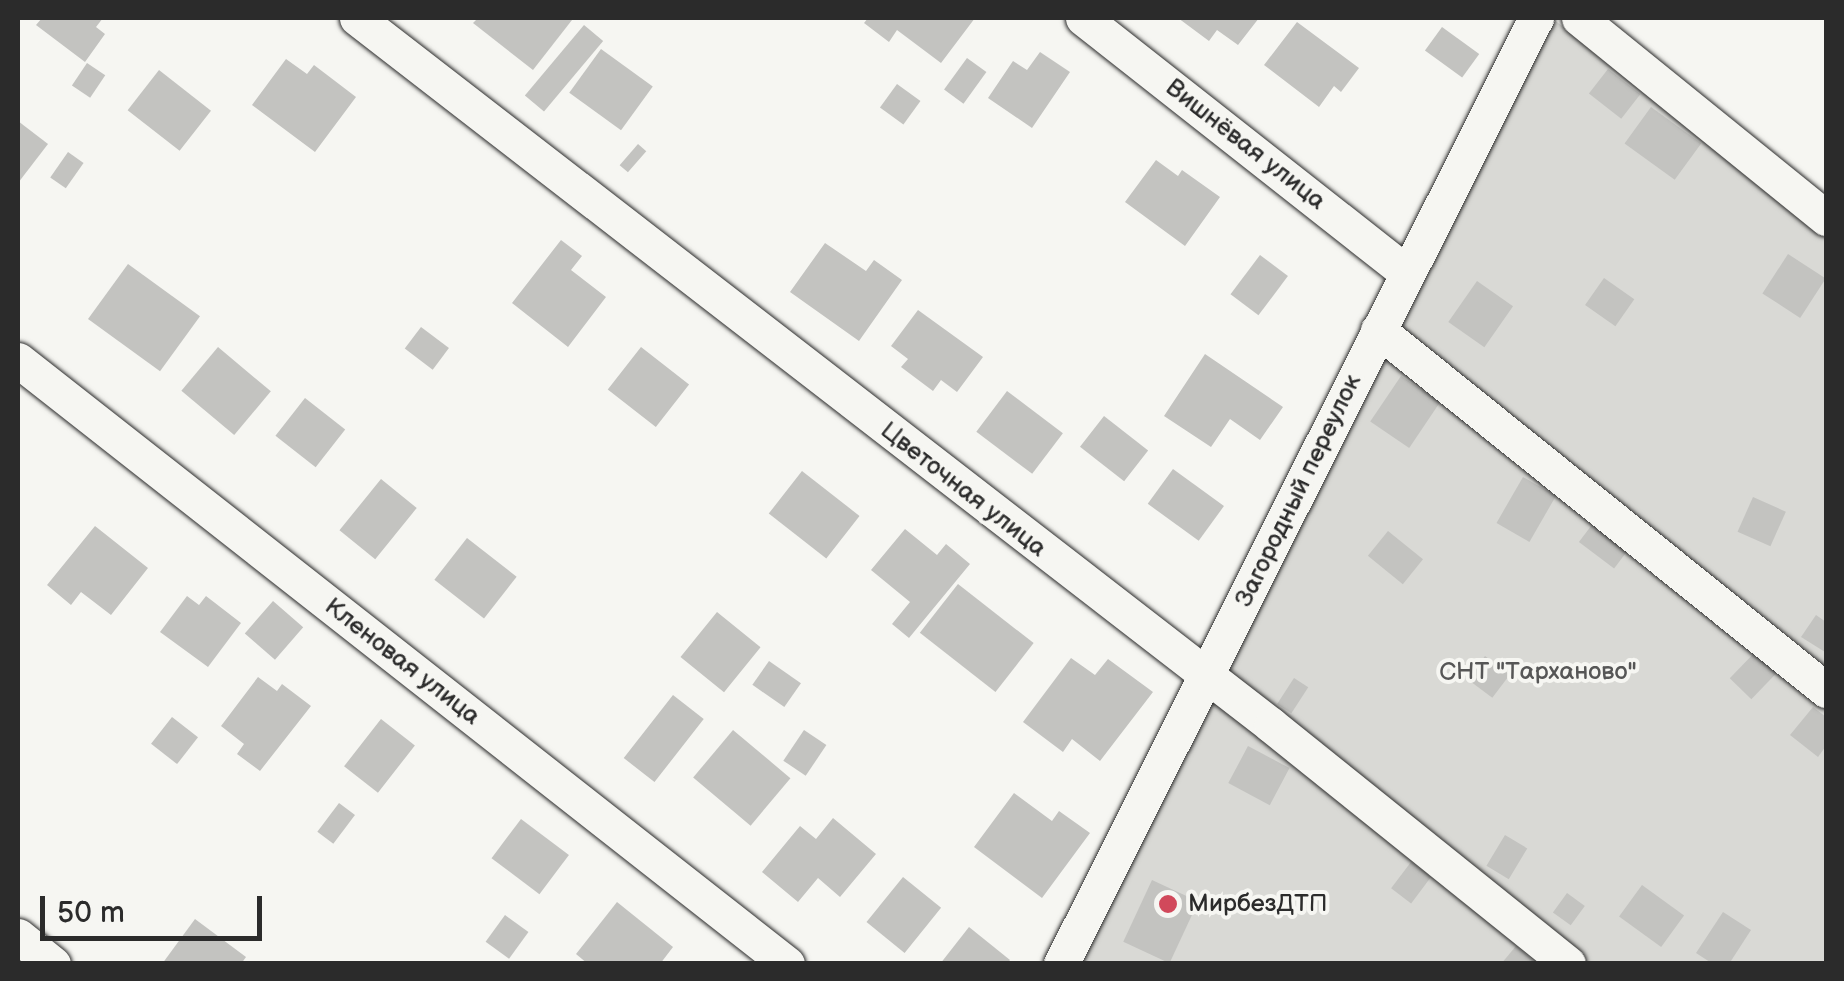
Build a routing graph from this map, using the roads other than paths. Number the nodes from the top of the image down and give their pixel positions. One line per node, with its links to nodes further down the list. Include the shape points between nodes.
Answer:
1 (357, 18): 9 (street, Цветочная улица)
2 (1083, 18): 6 (street, Вишнёвая улица)
3 (1536, 18): 6 (street, Загородный переулок)
4 (1579, 18): 5 (street)
5 (1826, 218)
6 (1406, 272): 7 (street, Загородный переулок)
7 (1378, 330): 9 (street, Загородный переулок); 10 (street)
8 (18, 360): 13 (street, Кленовая улица)
9 (1206, 679): 14 (street, Загородный переулок); 15 (street, Цветочная улица)
10 (1826, 690)
11 (18, 936): 12 (street)
12 (53, 964)
13 (787, 964)
14 (1061, 964)
15 (1568, 964)

